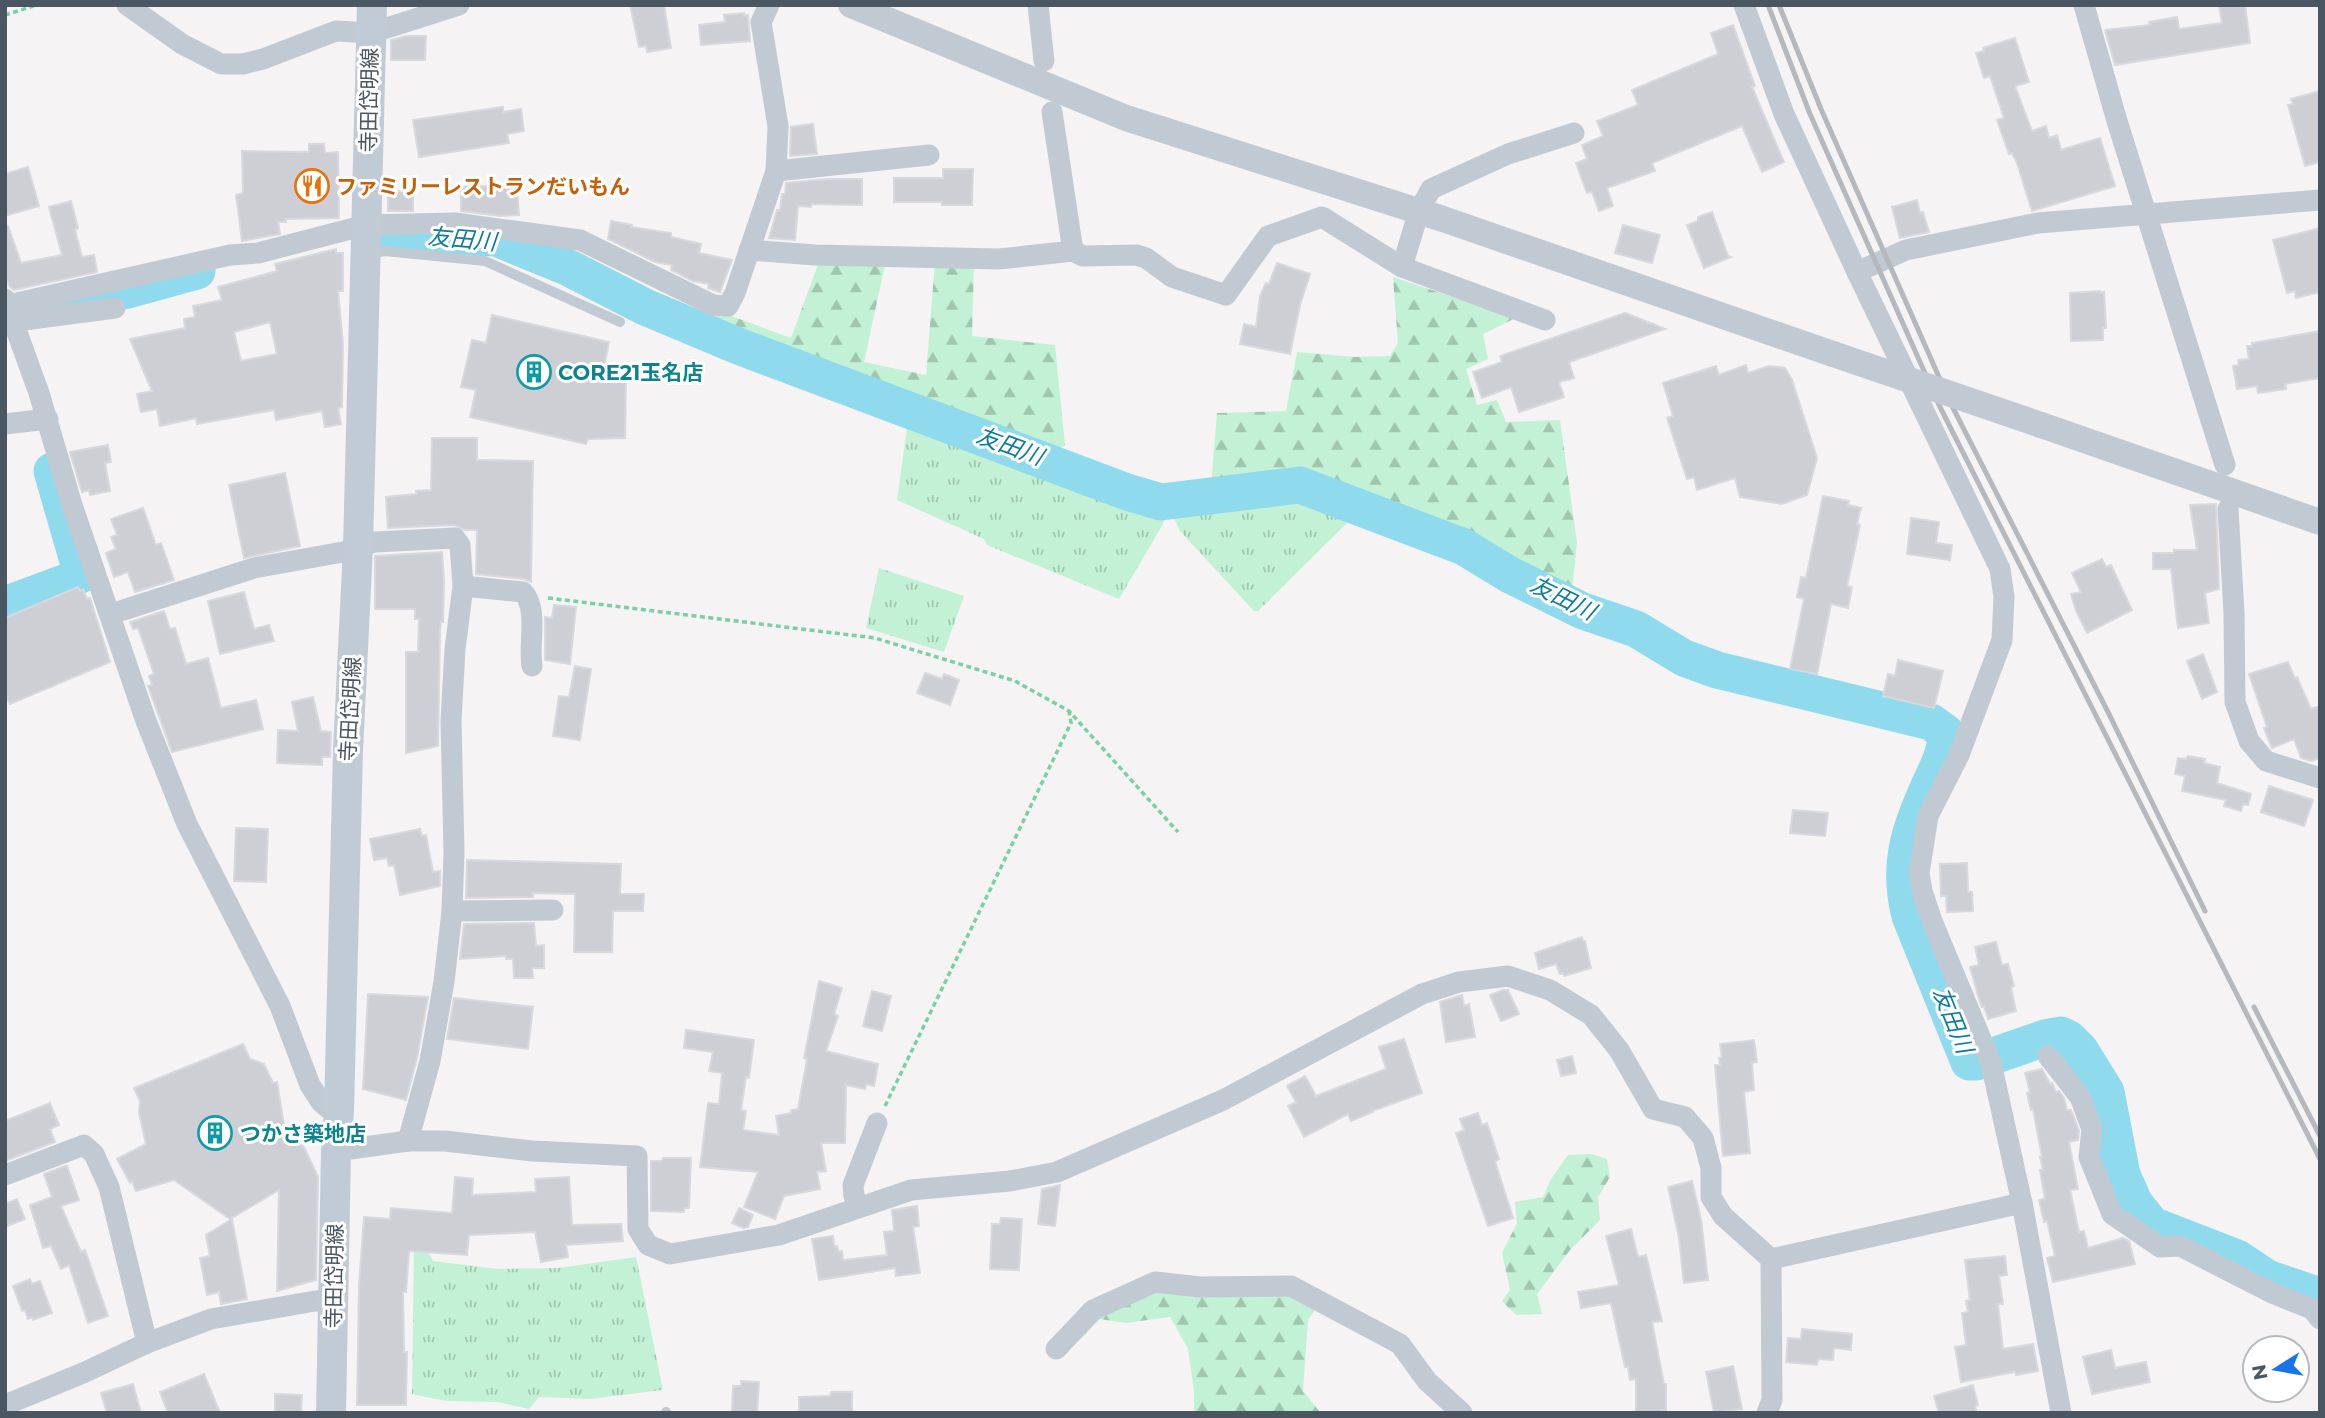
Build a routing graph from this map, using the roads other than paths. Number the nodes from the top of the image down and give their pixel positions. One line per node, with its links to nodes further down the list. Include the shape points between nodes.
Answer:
1 (127, 5): 8 (street, via 182,44 221,64 263,59)
2 (459, 5): 8 (street)
3 (769, 5): 13 (street, via 761,22 778,126)
4 (850, 5): 15 (street, via 1126,118)
5 (1038, 5): 9 (street)
6 (1744, 5): 21 (street, via 1784,114)
7 (2084, 5): 16 (street)
8 (372, 19): 17 (main road, 寺田岱明線)
9 (1044, 61)
10 (1052, 112): 19 (street)
11 (1574, 133): 15 (street, via 1507,154 1431,189)
12 (929, 155): 13 (street)
13 (776, 171): 18 (street)
14 (2320, 200): 16 (street)
15 (1419, 211): 20 (street); 30 (street, bridge)
16 (2146, 213): 21 (street, via 2038,223 1906,250); 28 (street)
17 (366, 240): 18 (street, via 455,223 580,240 713,305 728,306); 23 (street, via 230,255); 25 (lane, via 385,251 485,261); 31 (main road, 寺田岱明線)
18 (749, 250): 19 (street, via 999,259)
19 (1073, 251): 20 (street, via 1083,256 1137,255 1172,277 1226,295 1268,236 1322,217)
20 (1402, 267): 24 (street)
21 (1857, 272): 44 (street, via 2000,569 2002,640 1959,755 1928,816 1919,873 1932,921 1989,1058)
22 (115, 308): 23 (street, via 23,320)
23 (9, 309): 26 (street)
24 (1545, 320)
25 (620, 322)
26 (40, 420): 27 (street); 33 (street)
27 (5, 425)
28 (2225, 465)
29 (2228, 509): 35 (street, via 2235,702 2249,741 2266,761)
30 (2320, 522)
31 (358, 547): 32 (street, via 455,538 460,545); 33 (street, via 254,568); 39 (main road, 寺田岱明線)
32 (463, 586): 34 (street, via 523,592 531,608); 37 (street, via 450,721)
33 (111, 614): 39 (street, via 146,721 187,824 280,1006 310,1085 321,1102)
34 (532, 666)
35 (2320, 778)
36 (553, 910): 37 (street)
37 (452, 911): 41 (street, via 430,1061)
38 (2048, 1055): 48 (street, via 2080,1097 2092,1129 2089,1157 2112,1214 2160,1247 2180,1246 2312,1309)
39 (339, 1111): 42 (main road, 寺田岱明線)
40 (877, 1123): 45 (street, via 853,1185)
41 (408, 1141): 42 (street); 45 (street, via 637,1156 638,1229 648,1245 670,1254 779,1235)
42 (335, 1151): 47 (main road, 寺田岱明線)
43 (5, 1175): 49 (street, via 84,1145 93,1154 109,1187)
44 (2022, 1203): 46 (street); 55 (street)
45 (860, 1207): 46 (street, via 911,1190 1057,1172 1223,1100 1422,994 1459,982 1508,976 1550,990 1591,1015 1619,1050 1653,1109 1685,1118 1703,1138 1711,1168 1711,1197 1723,1216)
46 (1771, 1259): 54 (street, via 1772,1400)
47 (334, 1301): 49 (street, via 211,1319); 52 (main road, 寺田岱明線)
48 (2320, 1319)
49 (147, 1343): 51 (street)
50 (1056, 1349): 53 (street, via 1094,1310 1155,1282 1199,1287 1291,1286 1400,1344 1427,1381)
51 (5, 1405)
52 (331, 1413)
53 (1462, 1413)
54 (1767, 1413)
55 (2060, 1413)

